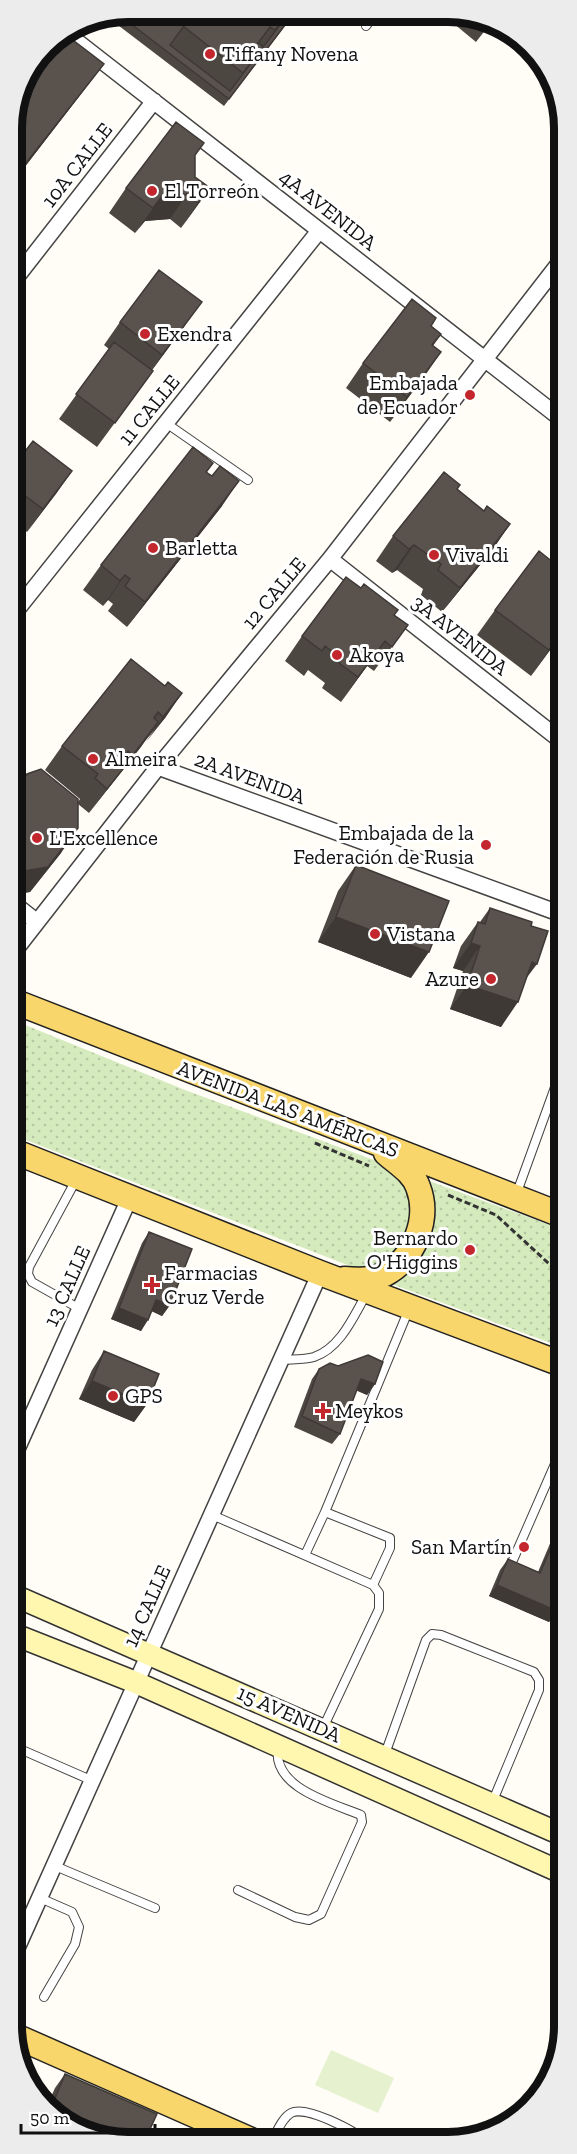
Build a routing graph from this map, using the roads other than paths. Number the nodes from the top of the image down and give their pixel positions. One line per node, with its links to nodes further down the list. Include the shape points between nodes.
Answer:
1 (369, 22): 2 (lane)
2 (366, 26)
3 (73, 39): 4 (street, 4A AVENIDA)
4 (154, 100): 5 (street, 4A AVENIDA); 6 (street, 10A CALLE)
5 (320, 231): 8 (street, 4A AVENIDA); 10 (street, 11 CALLE)
6 (23, 269)
7 (554, 269): 8 (street, 12 CALLE)
8 (485, 360): 9 (street, 4A AVENIDA); 12 (street, 12 CALLE)
9 (554, 414)
10 (166, 423): 11 (lane); 13 (street, 11 CALLE)
11 (248, 480)
12 (330, 559): 14 (street, 3A AVENIDA); 15 (street, 12 CALLE)
13 (23, 603)
14 (554, 735)
15 (158, 767): 17 (street, 2A AVENIDA); 18 (street, 12 CALLE)
16 (23, 911): 18 (street)
17 (554, 911)
18 (37, 922): 19 (street, 12 CALLE)
19 (23, 941)
20 (23, 1005): 24 (main road, AVENIDA LAS AMÉRICAS)
21 (554, 1093): 22 (lane)
22 (551, 1099): 23 (lane); 28 (lane)
23 (554, 1100)
24 (374, 1143): 28 (main road, AVENIDA LAS AMÉRICAS); 30 (main road, via 407,1171 418,1186 423,1220 418,1238 385,1274 363,1281)
25 (22, 1155): 26 (main road)
26 (78, 1177): 27 (main road); 33 (lane, via 28,1274 32,1282)
27 (130, 1197): 30 (main road); 33 (street, 13 CALLE)
28 (515, 1197): 29 (main road, AVENIDA LAS AMÉRICAS)
29 (554, 1212)
30 (328, 1276): 31 (main road); 34 (street, 14 CALLE)
31 (368, 1292): 32 (main road); 34 (lane, via 331,1348 314,1357)
32 (409, 1307): 35 (main road); 38 (lane)
33 (80, 1309): 36 (street, 13 CALLE)
34 (281, 1360): 39 (street, 14 CALLE)
35 (554, 1361)
36 (22, 1437)
37 (554, 1464): 41 (lane)
38 (325, 1512): 40 (lane); 42 (lane, via 390,1538 390,1548)
39 (212, 1515): 40 (lane); 45 (street, 14 CALLE)
40 (305, 1555): 42 (lane)
41 (510, 1567)
42 (373, 1585): 47 (lane, via 379,1593 379,1609)
43 (22, 1598): 45 (street, 15 AVENIDA)
44 (22, 1638): 46 (street, 15 AVENIDA)
45 (149, 1653): 46 (street, 14 CALLE); 47 (street, 15 AVENIDA)
46 (137, 1683): 48 (street, 15 AVENIDA); 51 (street, 14 CALLE)
47 (322, 1728): 50 (street, 15 AVENIDA)
48 (278, 1747): 55 (street, 15 AVENIDA); 56 (lane, via 278,1766 288,1780 361,1815 362,1822 321,1914 309,1920 295,1917)
49 (22, 1750): 51 (lane)
50 (384, 1756): 52 (street, 15 AVENIDA); 52 (lane, via 426,1640 432,1634 534,1672 539,1690)
51 (93, 1782): 54 (street, 14 CALLE)
52 (492, 1803): 53 (street, 15 AVENIDA)
53 (554, 1831)
54 (55, 1866): 57 (street, 14 CALLE); 58 (lane)
55 (554, 1869)
56 (238, 1890)
57 (40, 1898): 59 (street, 14 CALLE); 60 (lane, via 72,1912 80,1927 75,1944)
58 (155, 1908)
59 (22, 1937)
60 (44, 1996)
61 (23, 2039): 62 (main road)
62 (233, 2132)
63 (277, 2132): 64 (lane, via 288,2115 297,2110 309,2111)
64 (348, 2132)

